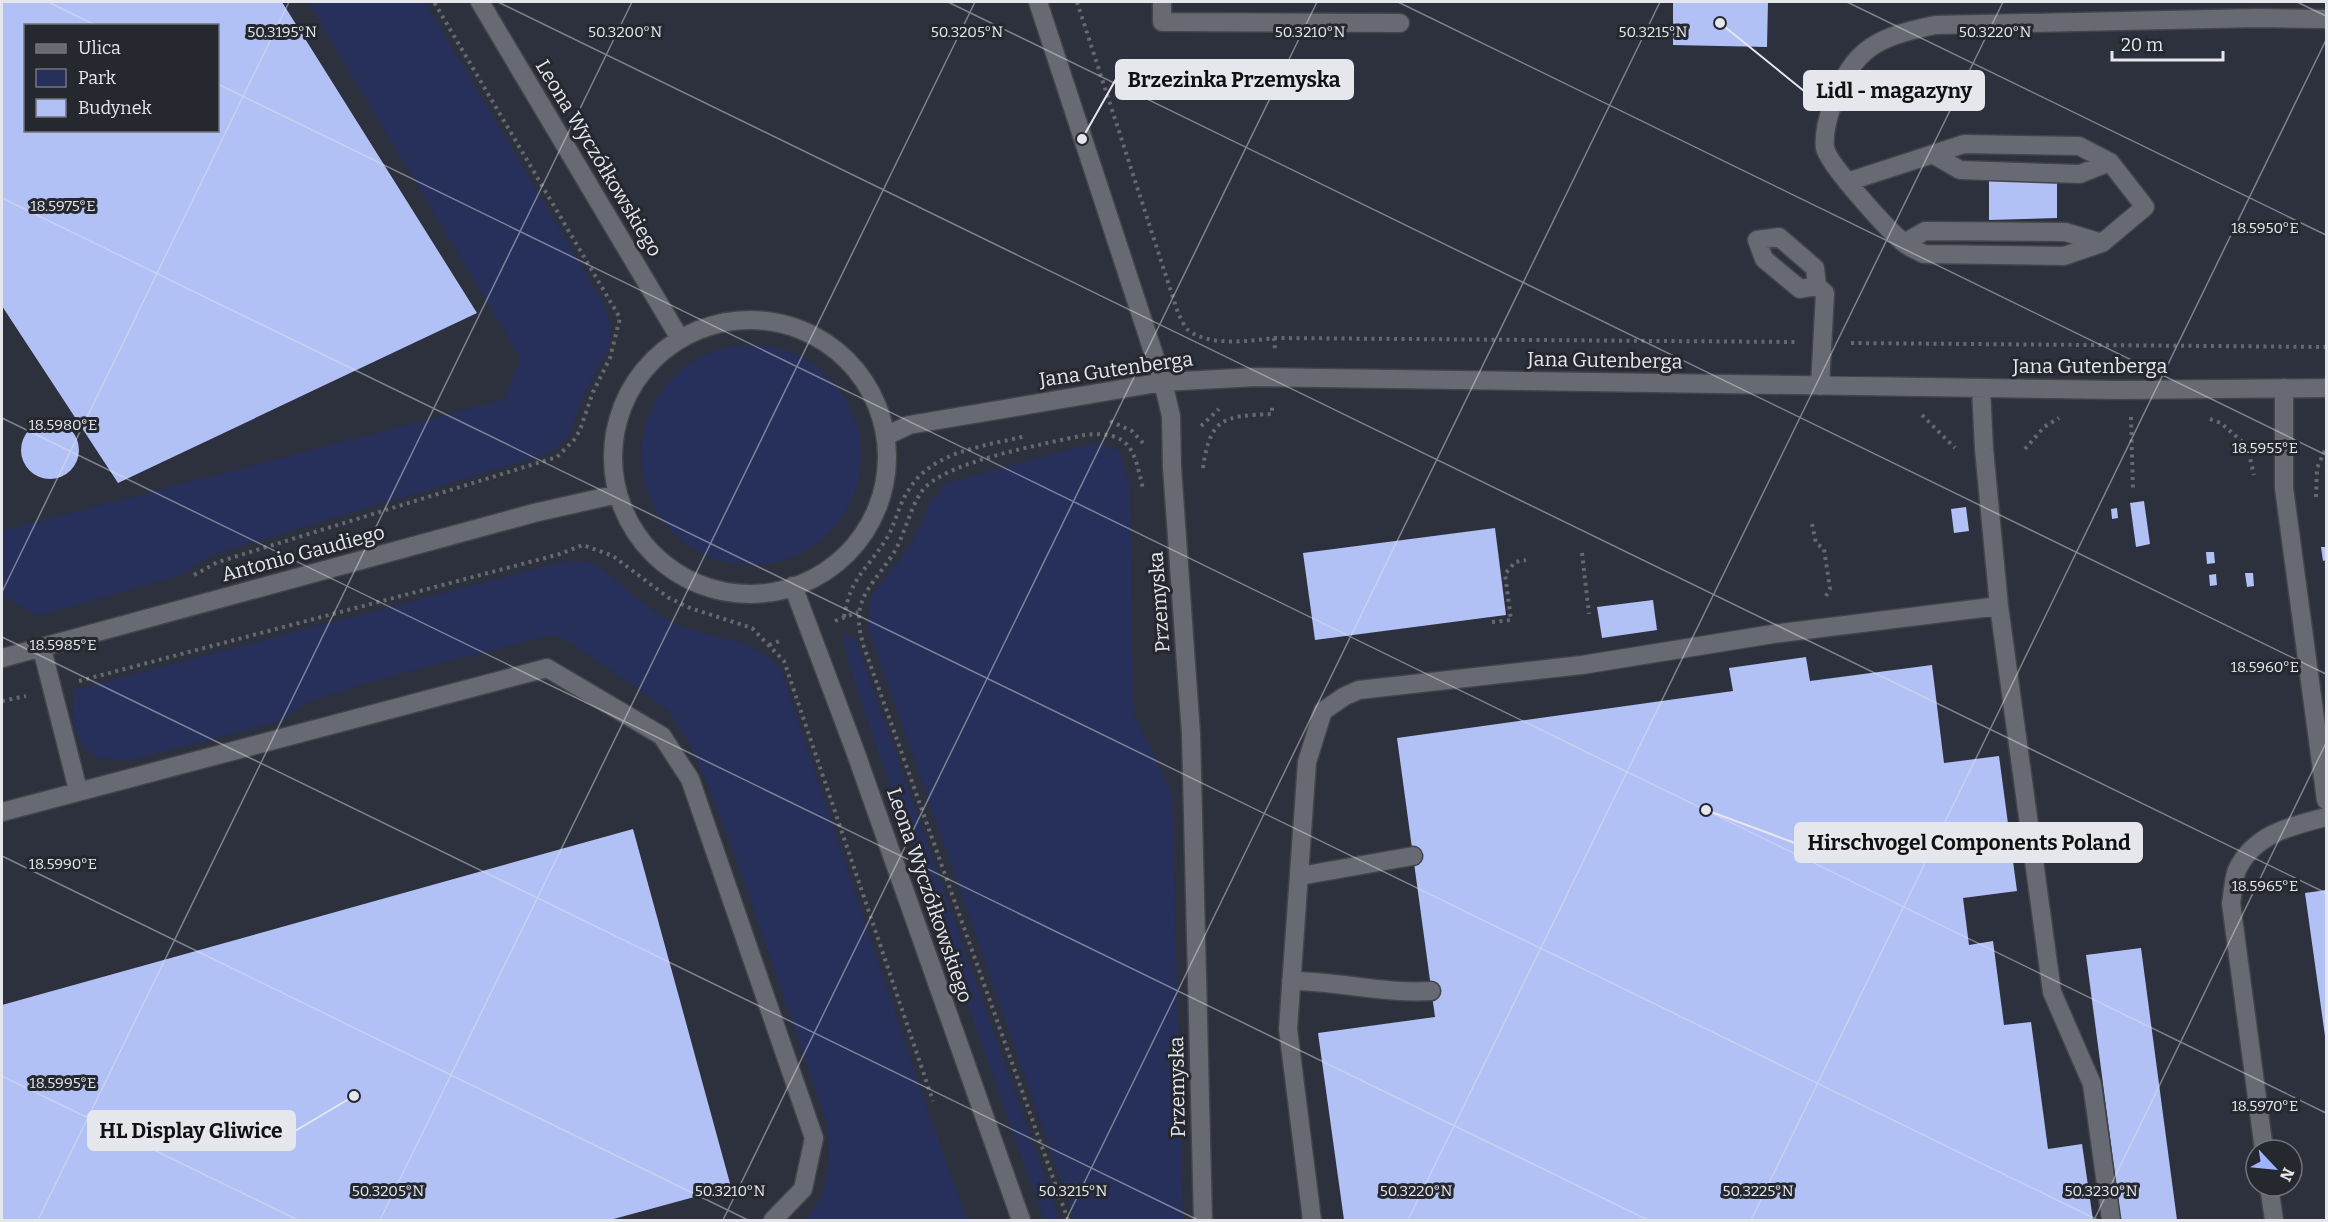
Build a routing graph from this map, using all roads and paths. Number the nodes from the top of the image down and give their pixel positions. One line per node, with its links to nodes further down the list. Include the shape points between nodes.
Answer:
1 (434, 2): 42 (path, via 620,318 610,358 580,430 557,457)
2 (480, 2): 12 (street, Leona Wyczółkowskiego)
3 (1038, 2): 14 (street, Przemyska)
4 (1077, 2): 13 (path, via 1178,313 1187,329 1202,337 1274,338)
5 (1162, 2): 7 (street, via 1162,22)
6 (2326, 19): 10 (street, via 1935,25 1898,32 1861,52 1841,81 1827,120 1825,149)
7 (1400, 23)
8 (1934, 155): 9 (street, via 1964,144 2079,146); 9 (street, via 1960,170 2080,174); 10 (street)
9 (2110, 162): 10 (street, via 2145,207 2102,243 2064,256 1924,254 1904,243)
10 (1847, 182)
11 (1817, 286): 15 (street, via 1825,293)
12 (680, 337): 28 (street, via 711,322 752,318 813,335 854,367 871,392); 36 (street, via 651,362 628,395 613,440)
13 (1275, 355)
14 (1163, 382): 15 (street, Jana Gutenberga, via 1275,377); 28 (street, Jana Gutenberga, via 909,425); 66 (street, Przemyska, via 1171,416 1191,734)
15 (1820, 387): 16 (street, Jana Gutenberga)
16 (1982, 388): 17 (street, Jana Gutenberga); 45 (street)
17 (2284, 388): 18 (street, Jana Gutenberga); 53 (street, via 2284,488)
18 (2326, 388)
19 (1272, 403): 34 (path, via 1272,414 1232,416 1210,433)
20 (1228, 404): 26 (path, via 1213,412)
21 (1915, 410): 32 (path)
22 (2131, 414): 35 (path)
23 (2200, 416): 33 (path, via 2221,423 2247,446)
24 (2061, 417): 31 (path, via 2044,427)
25 (1099, 421): 29 (path, via 1108,420 1132,431)
26 (1198, 431)
27 (1036, 434): 46 (path, via 957,454 921,473 907,492 887,538 855,578 844,617)
28 (888, 435): 43 (street, via 885,487 869,525 844,560 830,572)
29 (1145, 448)
30 (2326, 448): 37 (path, via 2317,468)
31 (2025, 449)
32 (1958, 450)
33 (2254, 477)
34 (1203, 480)
35 (2133, 492)
36 (618, 494): 43 (street, via 636,533 654,556 679,573 713,588 735,592 756,593); 49 (street, Antonio Gaudiego, via 534,513)
37 (2316, 497)
38 (1145, 498): 46 (path, via 1131,448 1119,437 1103,433 952,469 924,488 916,500 900,542 862,596)
39 (1812, 524): 44 (path, via 1816,543 1824,549 1830,589)
40 (1581, 553): 47 (path)
41 (1526, 560): 48 (path, via 1515,562 1505,574 1511,620)
42 (218, 562)
43 (793, 586): 64 (street, Leona Wyczółkowskiego)
44 (1817, 604)
45 (1999, 606): 57 (street, via 1773,634 1582,665 1359,690 1323,711 1307,762); 68 (street, via 2052,992 2092,1084)
46 (858, 612): 65 (path, via 864,647)
47 (1589, 614)
48 (1492, 622)
49 (42, 649): 50 (street, Antonio Gaudiego); 52 (street)
50 (2, 658)
51 (100, 674): 60 (path, via 583,545 613,556 669,598 752,628 784,661)
52 (78, 790): 54 (street); 63 (street, via 547,668 662,736 690,779 814,1138 804,1189)
53 (2326, 800)
54 (2, 812)
55 (2326, 817): 61 (street, via 2286,827 2263,840 2236,872 2231,903)
56 (1413, 856): 57 (street)
57 (1300, 876): 58 (street)
58 (1290, 981): 59 (street, via 1407,993); 67 (street, via 1288,1029)
59 (1431, 991)
60 (933, 1101)
61 (2262, 1138)
62 (2271, 1198): 69 (street)
63 (773, 1221)
64 (1021, 1221)
65 (1068, 1221)
66 (1203, 1221)
67 (1312, 1221)
68 (2111, 1221)
69 (2274, 1221)

